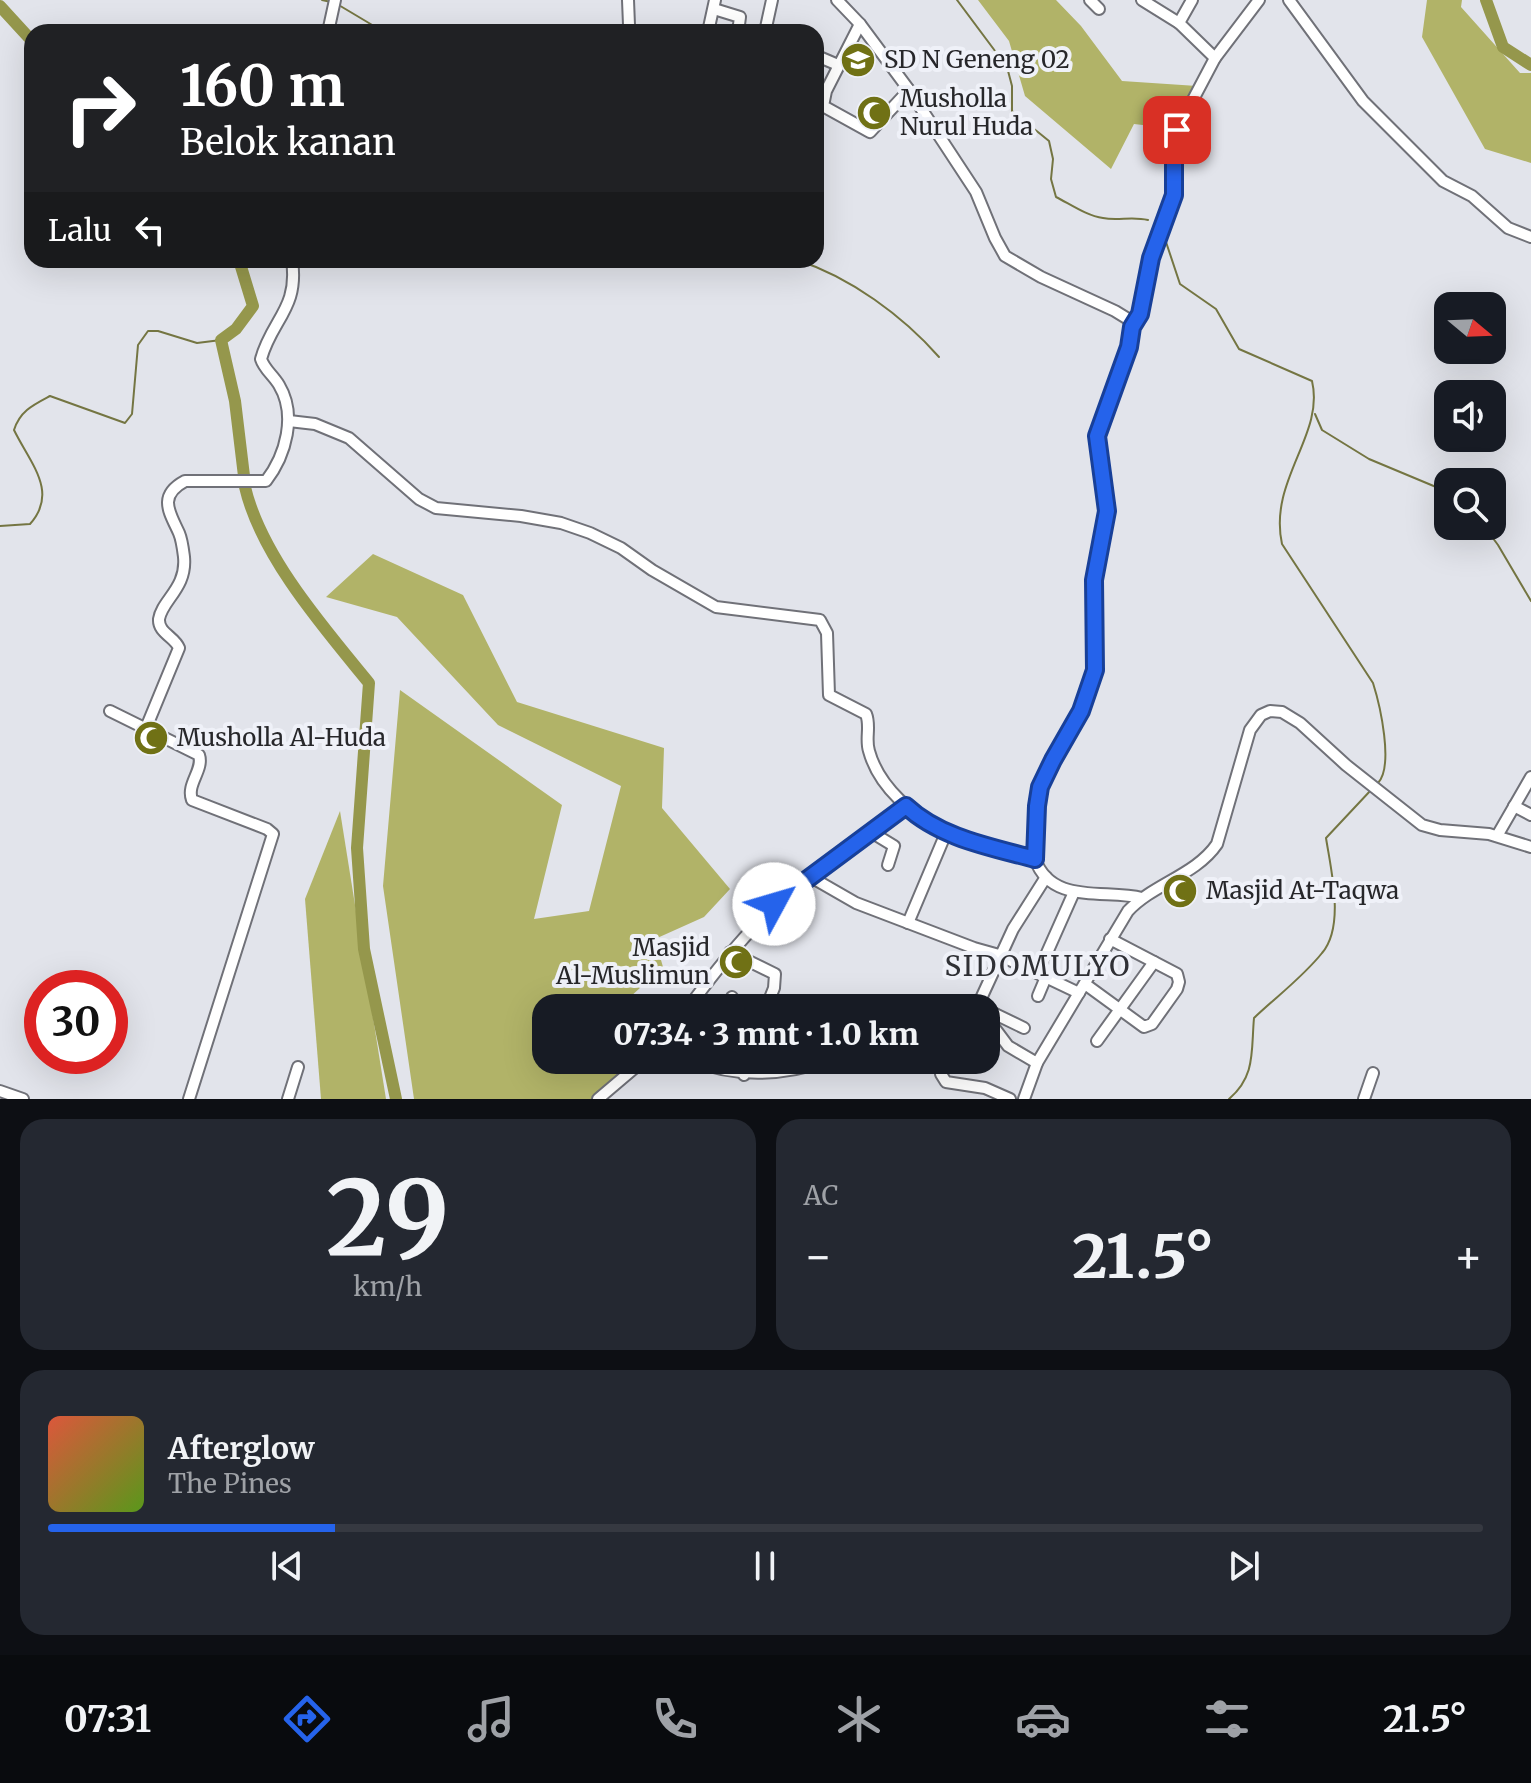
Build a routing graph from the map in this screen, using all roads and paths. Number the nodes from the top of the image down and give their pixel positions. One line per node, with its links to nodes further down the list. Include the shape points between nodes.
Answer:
1 (335, 0): 13 (street)
2 (628, 0): 14 (street)
3 (772, 0): 16 (street)
4 (837, 0): 17 (street)
5 (1090, 0): 11 (street)
6 (1142, 0): 12 (street)
7 (1192, 0): 12 (street)
8 (1259, 0): 18 (street)
9 (1289, 0): 24 (street, via 1354,90 1443,181 1472,196 1509,229)
10 (714, 5): 15 (street, via 740,17)
11 (1099, 9)
12 (1179, 23): 18 (street)
13 (330, 24)
14 (629, 24)
15 (739, 24)
16 (767, 24)
17 (860, 24): 20 (street); 21 (street)
18 (1215, 58): 26 (street, via 1177,130 1174,195)
19 (824, 59): 20 (street)
20 (838, 65): 22 (street)
21 (909, 90): 23 (street, via 870,132); 26 (street, via 976,192 1008,258 1115,311)
22 (824, 97)
23 (824, 111)
24 (1531, 237)
25 (292, 268): 27 (street, via 289,303 261,359 280,386)
26 (1132, 327): 38 (street, via 1097,436 1107,511 1094,580 1095,670 1081,711 1040,787)
27 (289, 421): 29 (street, via 266,481 185,481 169,499 168,514 181,539 184,569 159,622 179,648); 31 (street, via 315,424 349,438 436,508 561,523 621,548 716,607 820,620 827,633 829,695 866,714 870,755 884,782)
28 (110, 711): 29 (street)
29 (146, 728): 70 (street, via 201,757 189,792 192,800 273,834)
30 (1531, 777): 32 (street)
31 (906, 806): 34 (street); 35 (street)
32 (1514, 806): 33 (street); 36 (street)
33 (1531, 815)
34 (871, 832): 39 (street, via 894,846); 40 (street)
35 (946, 833): 38 (street); 44 (street)
36 (1497, 836): 37 (street); 43 (street, via 1431,828 1287,715 1265,712 1250,730 1213,849)
37 (1531, 847)
38 (1035, 859): 41 (street)
39 (888, 865)
40 (809, 876): 44 (street, via 856,903); 46 (street, via 774,904)
41 (1046, 877): 42 (street); 47 (street)
42 (1074, 892): 43 (street); 49 (street)
43 (1142, 898): 45 (street)
44 (908, 923): 47 (street)
45 (1110, 939): 48 (street); 50 (street)
46 (730, 952): 51 (street); 52 (street, via 775,974)
47 (999, 955): 49 (street); 53 (street)
48 (1154, 962): 55 (street); 55 (street, via 1178,975 1177,989 1149,1025 1139,1025)
49 (1042, 975): 50 (street); 54 (street)
50 (1082, 988): 55 (street); 60 (street)
51 (698, 994)
52 (771, 994)
53 (987, 994)
54 (1038, 996)
55 (1122, 1009): 59 (street)
56 (1000, 1017): 57 (street)
57 (1024, 1028)
58 (1000, 1035): 60 (street)
59 (1097, 1041)
60 (1037, 1063): 74 (street)
61 (298, 1067): 71 (street)
62 (1373, 1073): 75 (street)
63 (627, 1074): 72 (street)
64 (741, 1074): 67 (street)
65 (756, 1074): 67 (street)
66 (941, 1074): 73 (street, via 946,1082 985,1088)
67 (744, 1075)
68 (0, 1091): 69 (street)
69 (23, 1099)
70 (189, 1099)
71 (288, 1099)
72 (598, 1099)
73 (1010, 1099)
74 (1024, 1099)
75 (1364, 1099)

